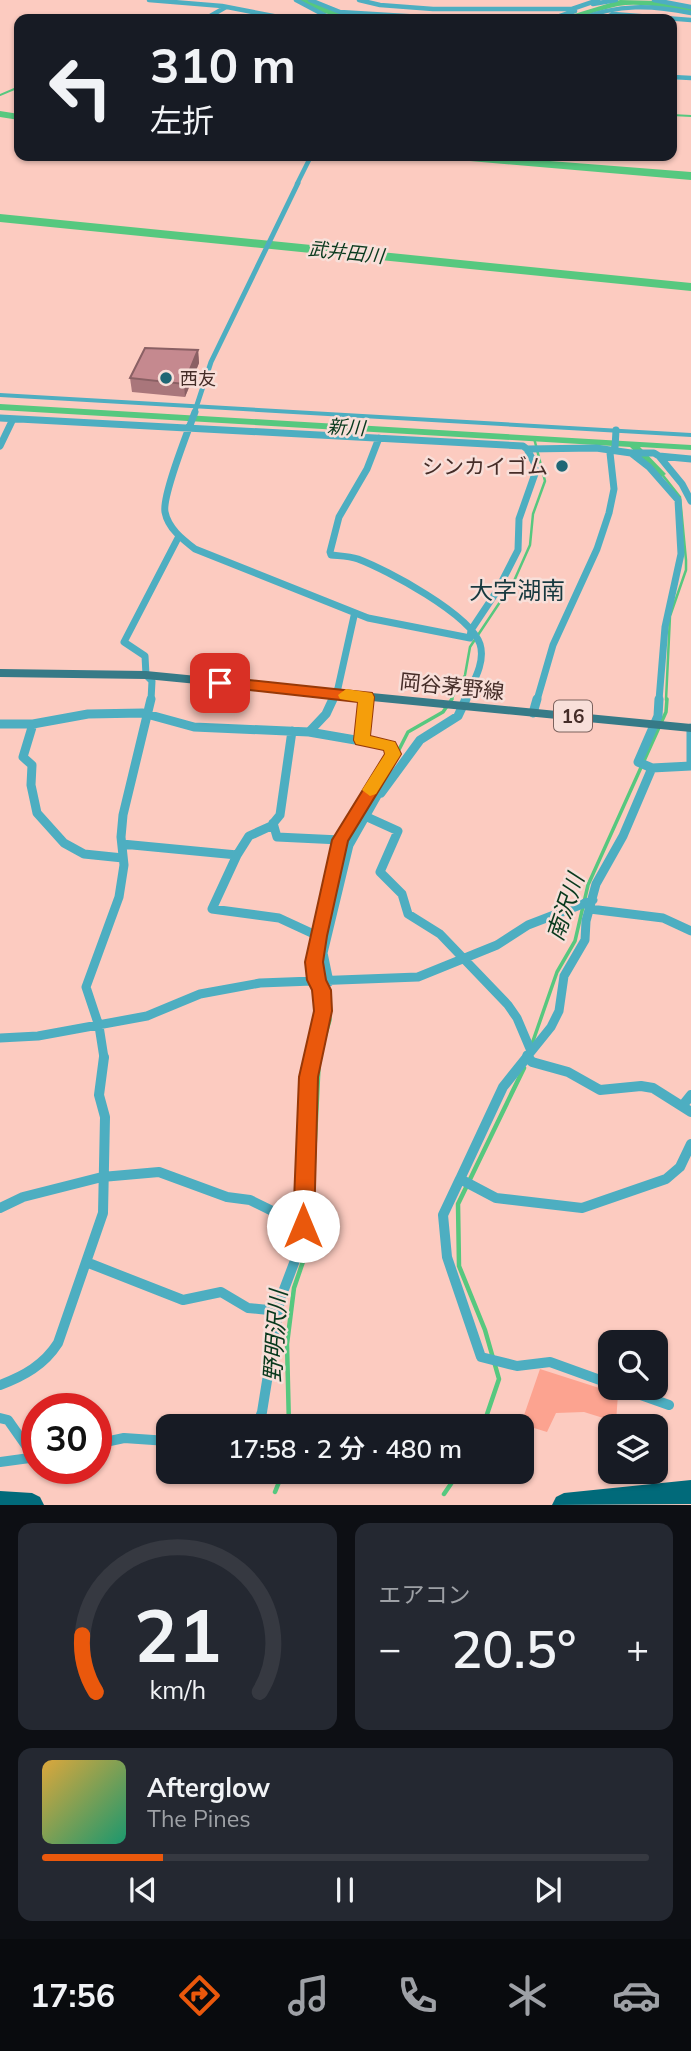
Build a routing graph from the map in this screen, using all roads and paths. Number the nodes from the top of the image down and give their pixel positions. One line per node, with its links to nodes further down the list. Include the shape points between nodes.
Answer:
1 (149, 0): 10 (street)
2 (296, 0): 19 (street)
3 (310, 0): 20 (street)
4 (359, 0): 11 (street)
5 (477, 0): 15 (street)
6 (573, 0): 14 (street)
7 (598, 0): 14 (street)
8 (616, 0): 21 (street)
9 (654, 0): 13 (street)
10 (194, 2): 12 (street)
11 (387, 3): 15 (street, via 415,9)
12 (226, 7): 17 (street); 18 (street)
13 (691, 7)
14 (576, 8): 15 (street)
15 (478, 9)
16 (691, 13): 22 (street, via 624,5)
17 (214, 14)
18 (259, 14)
19 (322, 14)
20 (357, 14)
21 (565, 14)
22 (592, 14)
23 (309, 161): 25 (street, via 211,362)
24 (0, 395): 25 (street)
25 (195, 407): 28 (street); 29 (street)
26 (0, 418): 27 (street)
27 (13, 419): 28 (street); 32 (street)
28 (189, 426): 31 (street); 40 (street, via 163,505 167,522)
29 (616, 433): 30 (street); 34 (street)
30 (691, 435)
31 (379, 438): 33 (street); 42 (street, via 339,517 331,555 355,558 382,570 434,600)
32 (0, 446)
33 (527, 449): 34 (street); 42 (street, via 537,468 519,519 518,550 491,603)
34 (614, 449): 35 (street); 48 (street, via 609,467 614,493 605,532 556,639)
35 (632, 453): 36 (street); 52 (street, via 678,500 681,554 665,627)
36 (659, 456): 37 (street); 38 (street)
37 (691, 459)
38 (689, 493): 39 (street)
39 (691, 501)
40 (179, 536): 41 (street, via 195,549 341,606); 44 (street, via 124,642 145,656)
41 (354, 616): 42 (street, via 470,638); 45 (street)
42 (471, 630): 47 (street, via 481,645 480,666)
43 (0, 673): 44 (main road, 岡谷茅野線 / 16)
44 (146, 675): 45 (main road, 岡谷茅野線 / 16); 49 (street, via 152,681)
45 (335, 694): 46 (main road, 岡谷茅野線 / 16); 55 (street, via 326,714)
46 (367, 697): 47 (main road, 岡谷茅野線 / 16); 56 (street)
47 (460, 706): 48 (main road, 岡谷茅野線 / 16); 59 (street, via 458,716 420,740 381,793)
48 (533, 713): 52 (main road, 岡谷茅野線 / 16)
49 (149, 716): 51 (street, via 88,715); 54 (street, via 194,727); 64 (street, via 130,785)
50 (0, 724): 51 (street)
51 (33, 724): 66 (street, via 23,757 32,765 37,813 79,854)
52 (655, 724): 53 (main road, 岡谷茅野線 / 16); 58 (street, via 638,762)
53 (691, 728): 57 (street)
54 (292, 731): 55 (street); 62 (street, via 280,816)
55 (309, 732): 56 (street)
56 (362, 740): 59 (street, via 390,746 393,754)
57 (691, 766): 58 (street)
58 (652, 768): 67 (street, via 596,884)
59 (375, 790): 60 (street); 61 (street)
60 (356, 812): 61 (street); 63 (street)
61 (367, 816): 70 (street, via 398,831 380,872 402,894 408,914 440,934); 72 (street, via 349,845 323,953)
62 (273, 823): 63 (street, via 277,837); 65 (street, via 249,835)
63 (340, 840): 69 (street)
64 (122, 844): 65 (street); 66 (street)
65 (237, 855): 69 (street, via 212,909 279,918)
66 (122, 858): 73 (street, via 109,929 86,988)
67 (591, 905): 68 (street, via 663,918); 70 (street, via 528,925); 75 (street, via 585,940 564,976 559,1011)
68 (691, 931)
69 (318, 936): 71 (street)
70 (462, 960): 72 (street, via 418,977); 75 (street, via 508,1005)
71 (317, 980): 72 (street); 73 (street, via 260,983 200,994 147,1016); 83 (street, via 323,1011 308,1077)
72 (329, 982)
73 (99, 1026): 74 (street); 80 (street, via 104,1055 99,1095 105,1117)
74 (0, 1038)
75 (529, 1053): 77 (street, via 532,1062 568,1072 600,1090 653,1088); 81 (street, via 503,1087)
76 (691, 1096): 77 (street)
77 (682, 1105): 78 (street)
78 (691, 1112)
79 (691, 1144): 81 (street, via 680,1167 666,1179 582,1208 496,1198)
80 (102, 1177): 82 (street, via 23,1197); 83 (street, via 159,1172 228,1197 250,1200); 84 (street, via 103,1213)
81 (460, 1179): 86 (street, via 443,1215 447,1257 481,1357 517,1366 550,1362)
82 (0, 1208)
83 (303, 1226): 85 (street, via 302,1242)
84 (86, 1262): 85 (street, via 183,1300 221,1292 247,1308); 87 (street, via 50,1357)
85 (278, 1311): 90 (street)
86 (598, 1379)
87 (0, 1385)
88 (655, 1400): 89 (street)
89 (669, 1405)
90 (261, 1414)
91 (0, 1418): 92 (street, via 8,1420)
92 (21, 1438)
93 (156, 1440): 94 (street)
94 (112, 1441)
95 (21, 1459): 96 (street)
96 (0, 1462)
97 (691, 1492): 100 (highway)
98 (0, 1503): 99 (highway)
99 (32, 1505)
100 (564, 1505)

